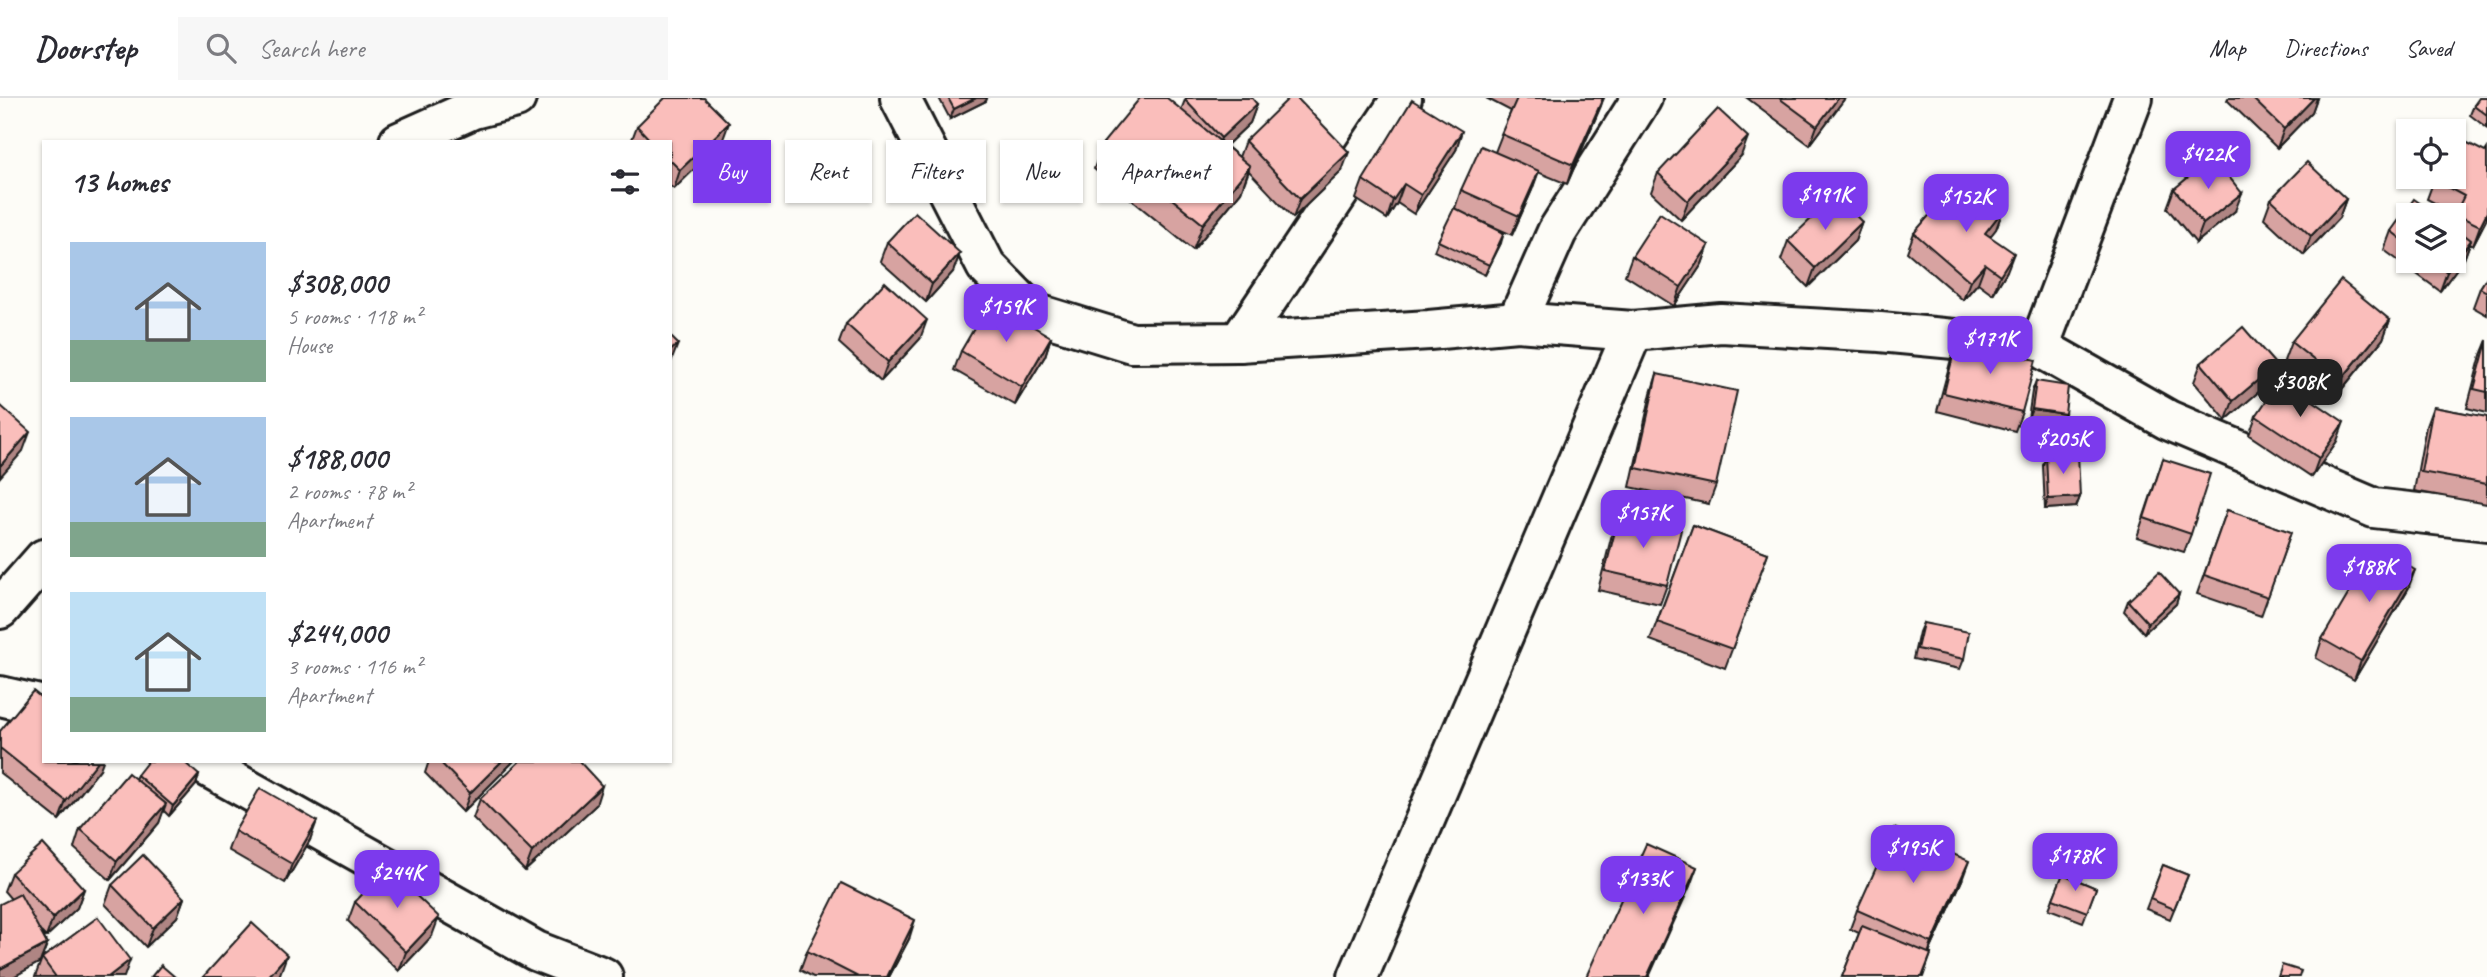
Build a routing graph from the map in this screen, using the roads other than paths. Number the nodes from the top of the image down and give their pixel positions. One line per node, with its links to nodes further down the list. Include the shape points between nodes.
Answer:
1 (516, 98): 6 (street, via 473,109)
2 (900, 98): 9 (street, via 986,266 1031,312 1132,343)
3 (1402, 98): 9 (street)
4 (1642, 98): 7 (street, via 1557,232)
5 (2133, 98): 10 (street)
6 (403, 140)
7 (1517, 322): 8 (street); 9 (street)
8 (1633, 331): 10 (street, via 1721,323); 18 (street)
9 (1239, 342)
10 (2039, 347): 11 (street, via 2168,420 2374,508)
11 (2487, 521)
12 (42, 561): 13 (street)
13 (0, 609)
14 (0, 696): 15 (street)
15 (42, 706)
16 (201, 763): 17 (street, via 536,951)
17 (603, 977)
18 (1359, 977)

